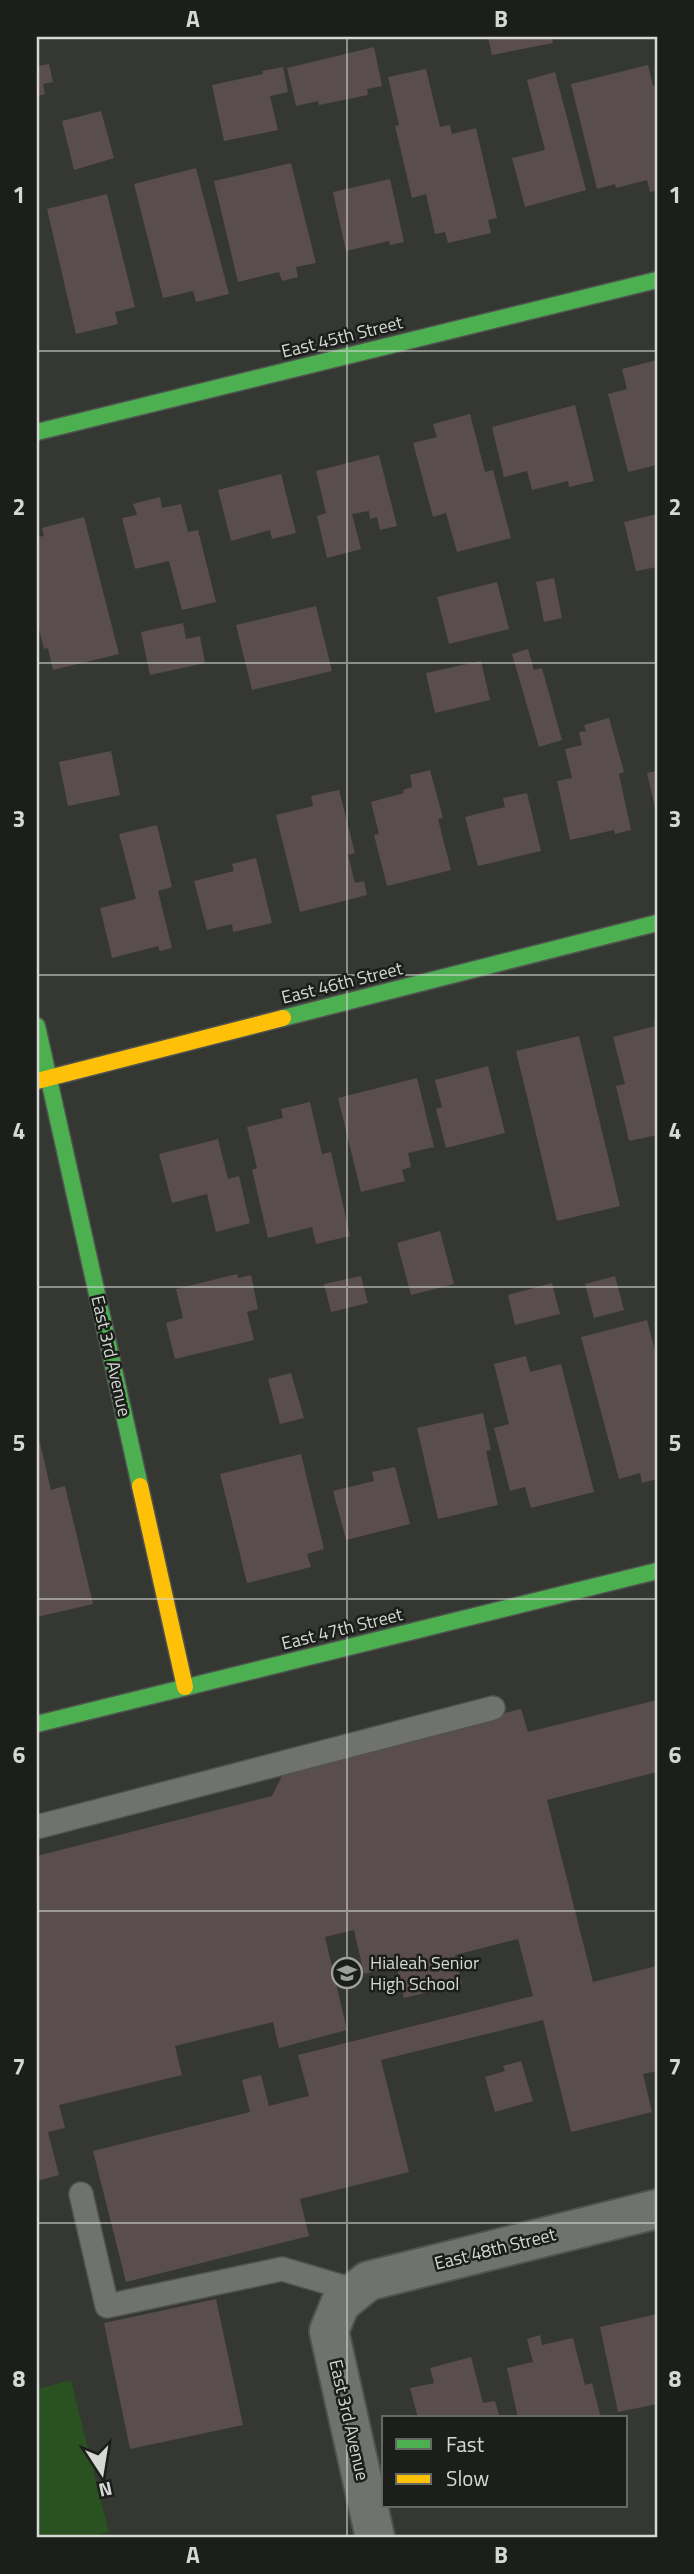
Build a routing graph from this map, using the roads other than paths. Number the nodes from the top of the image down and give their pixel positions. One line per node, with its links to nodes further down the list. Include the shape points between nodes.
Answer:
1 (657, 280): 2 (street, East 45th Street)
2 (37, 432)
3 (657, 923): 5 (street, East 46th Street)
4 (37, 1026): 5 (street, East 3rd Avenue)
5 (42, 1079): 7 (street, East 3rd Avenue)
6 (657, 1571): 7 (street, East 47th Street)
7 (185, 1687): 9 (street, East 47th Street)
8 (492, 1708): 10 (lane)
9 (37, 1724)
10 (37, 1827)
11 (81, 2194): 13 (lane, via 107,2306 282,2269)
12 (657, 2209): 13 (street, East 48th Street, via 368,2281)
13 (349, 2297): 14 (street, East 3rd Avenue, via 329,2331)
14 (375, 2537)

